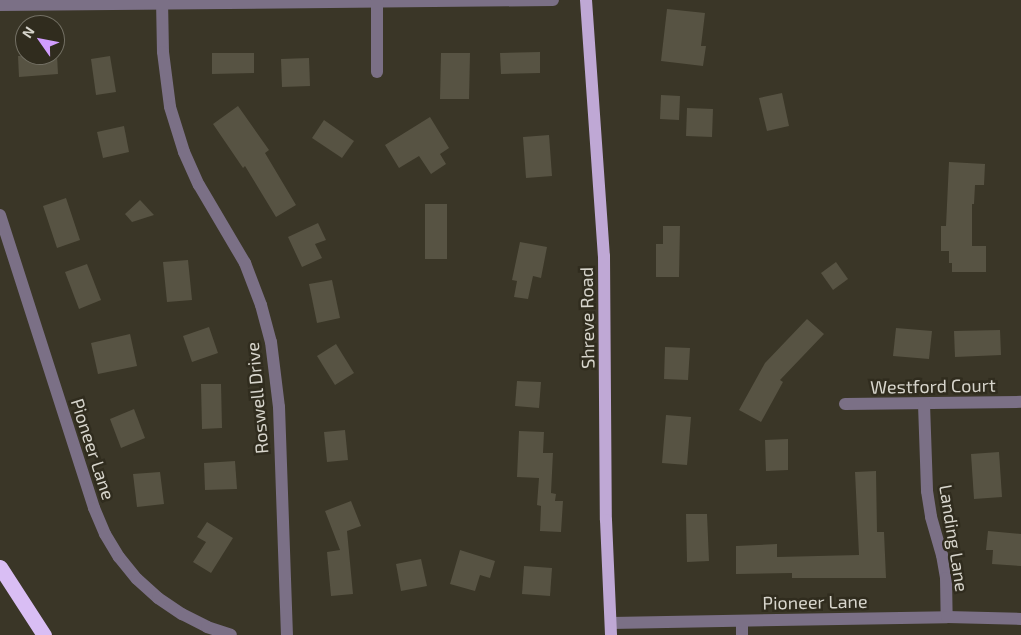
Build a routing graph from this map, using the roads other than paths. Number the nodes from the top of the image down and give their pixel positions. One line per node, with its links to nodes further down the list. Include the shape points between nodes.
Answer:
1 (553, 0): 4 (street)
2 (586, 0): 15 (main road, Shreve Road, via 604,256 606,520)
3 (162, 2): 4 (street); 5 (street); 18 (street, Roswell Drive, via 163,52 170,108 184,152 199,185 245,263 271,342 278,407)
4 (377, 2): 6 (street)
5 (0, 6)
6 (377, 72)
7 (0, 215): 17 (street, Pioneer Lane, via 105,534 119,558 158,598 207,627)
8 (1021, 402): 10 (street, Westford Court)
9 (845, 404): 10 (street, Westford Court)
10 (924, 404): 12 (street, Landing Lane, via 927,492 946,578)
11 (0, 567): 16 (highway)
12 (947, 617): 13 (street, Pioneer Lane); 14 (street, Pioneer Lane)
13 (1021, 619)
14 (742, 621): 15 (street, Pioneer Lane); 19 (street)
15 (611, 629)
16 (44, 635)
17 (231, 635)
18 (286, 635)
19 (742, 635)

